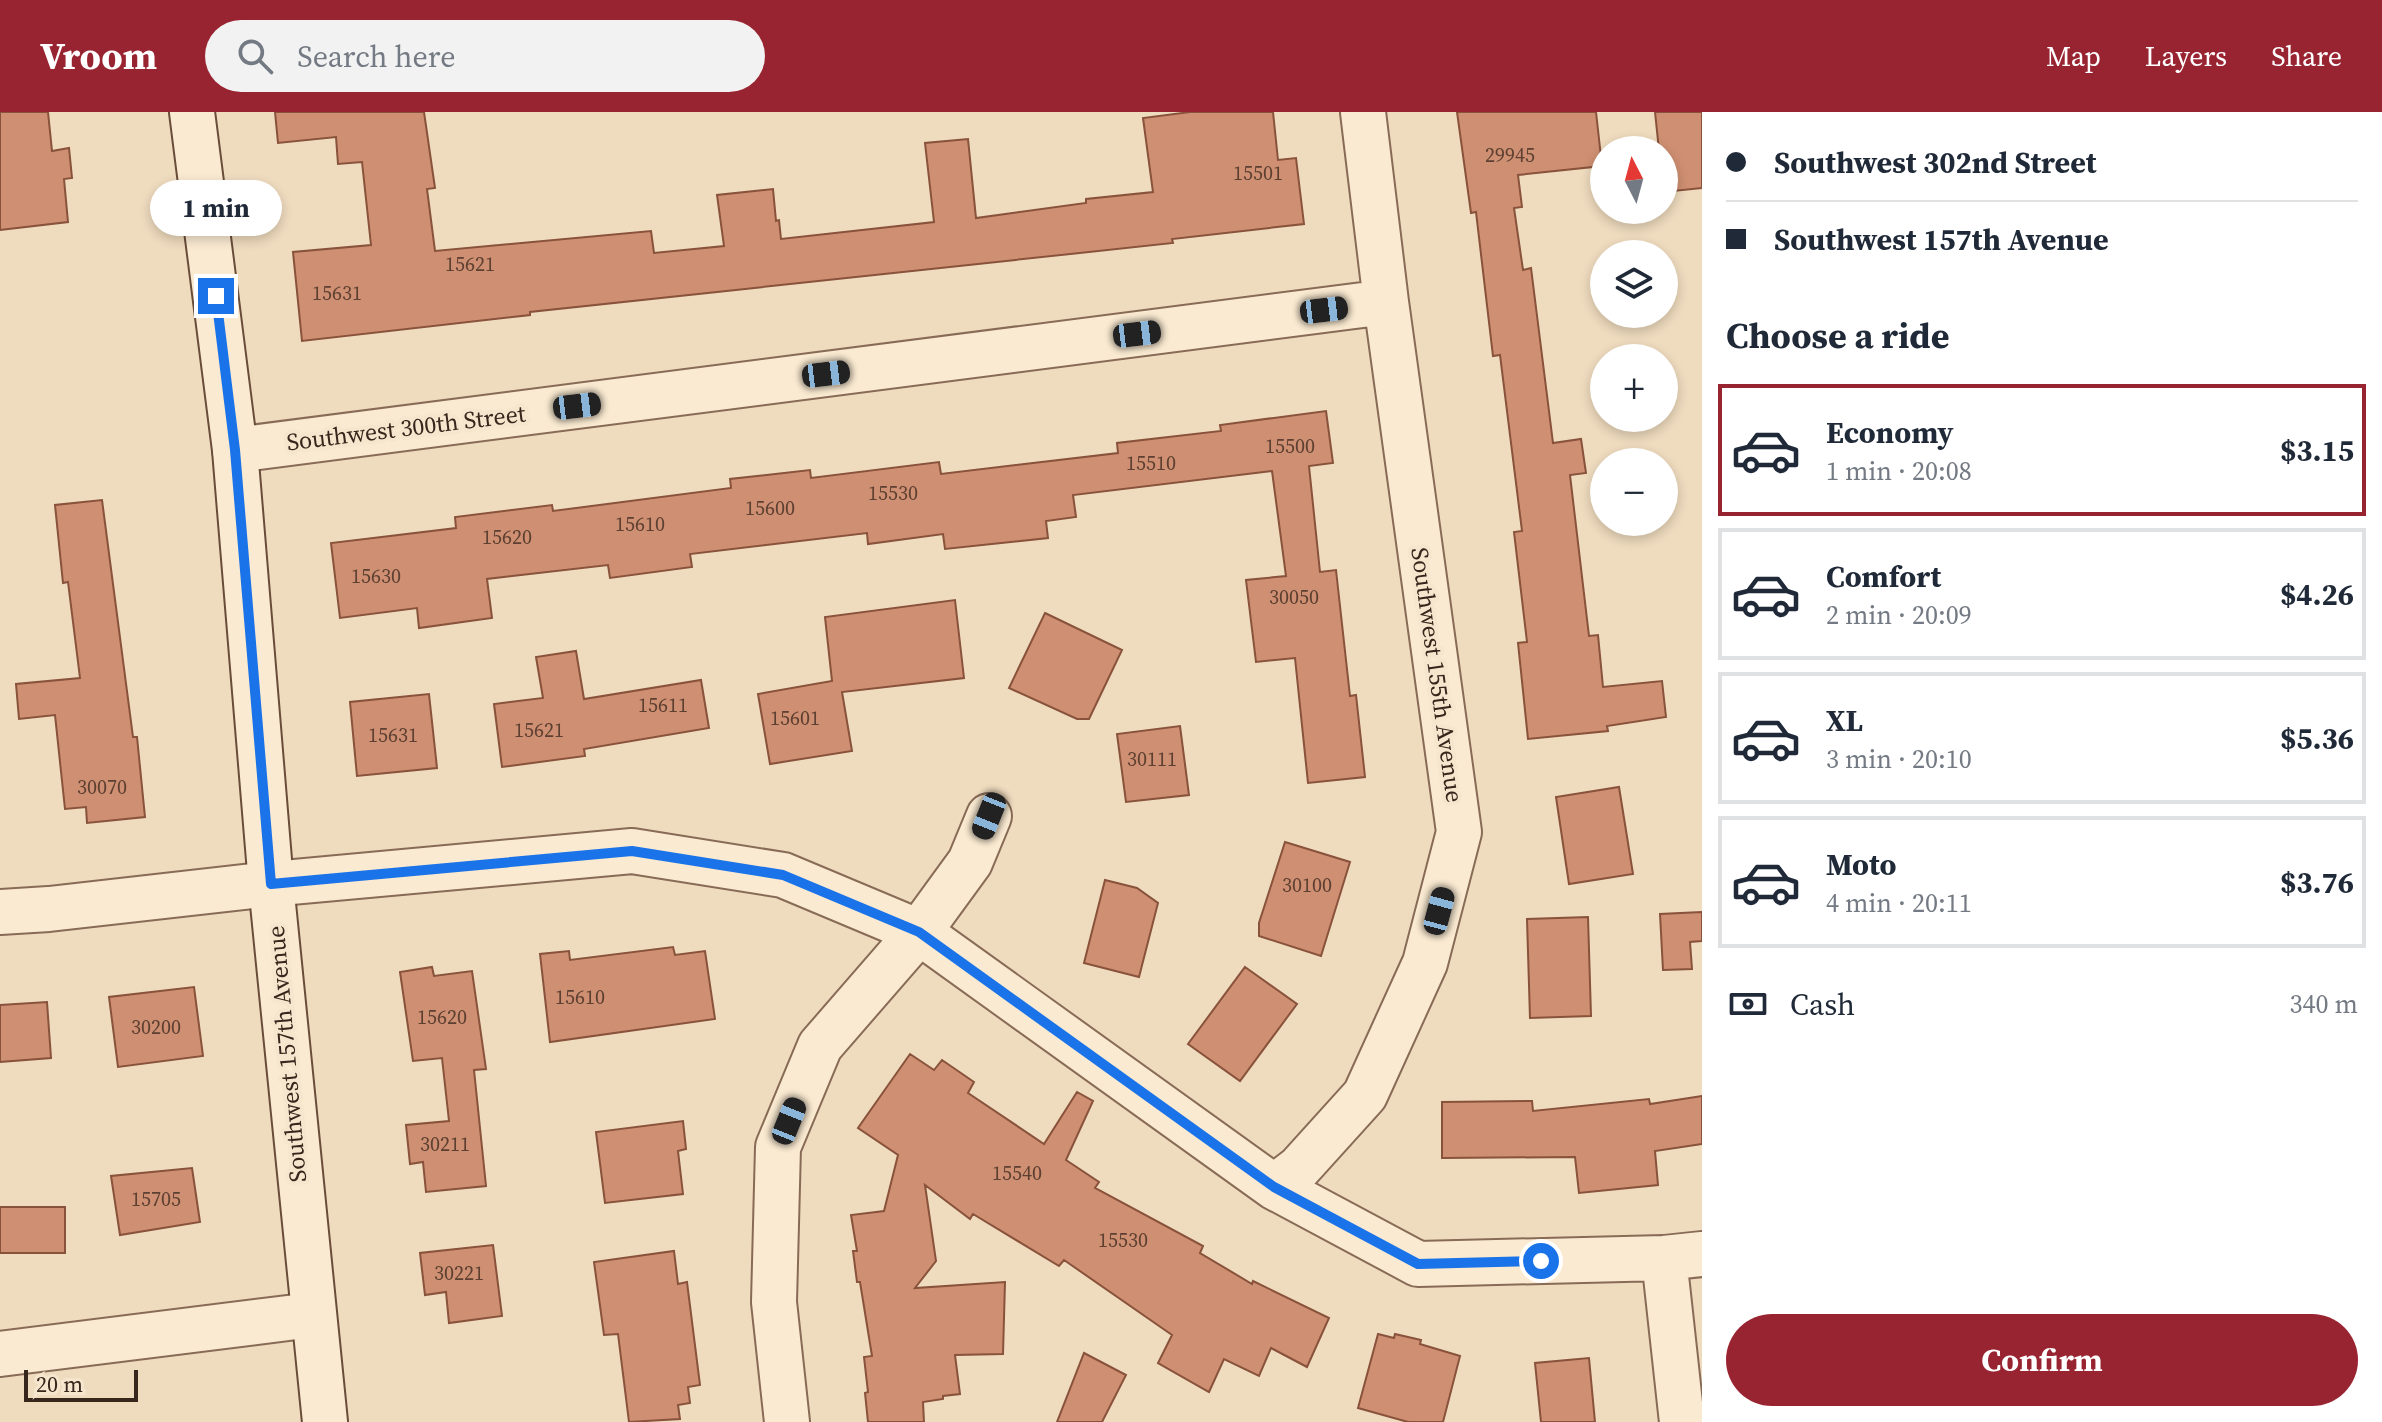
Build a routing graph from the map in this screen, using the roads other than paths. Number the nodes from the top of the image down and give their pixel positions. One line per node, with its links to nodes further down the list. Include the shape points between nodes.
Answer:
1 (192, 112): 4 (street, Southwest 157th Avenue)
2 (1363, 112): 3 (street, Southwest 155th Avenue)
3 (1386, 302): 4 (street, Southwest 300th Street); 9 (street, Southwest 155th Avenue, via 1459,832 1425,963 1365,1095 1299,1168)
4 (235, 450): 6 (street, Southwest 157th Avenue)
5 (989, 816): 8 (street, via 970,862)
6 (271, 884): 7 (street); 8 (street, via 632,851 783,875); 11 (street, Southwest 157th Avenue)
7 (0, 912)
8 (919, 932): 9 (street); 14 (street, via 820,1046 778,1147 774,1302)
9 (1274, 1187): 10 (street, via 1418,1264)
10 (1683, 1256): 15 (street)
11 (312, 1315): 12 (street); 13 (street, Southwest 157th Avenue)
12 (0, 1354)
13 (325, 1422)
14 (787, 1422)
15 (1682, 1422)

